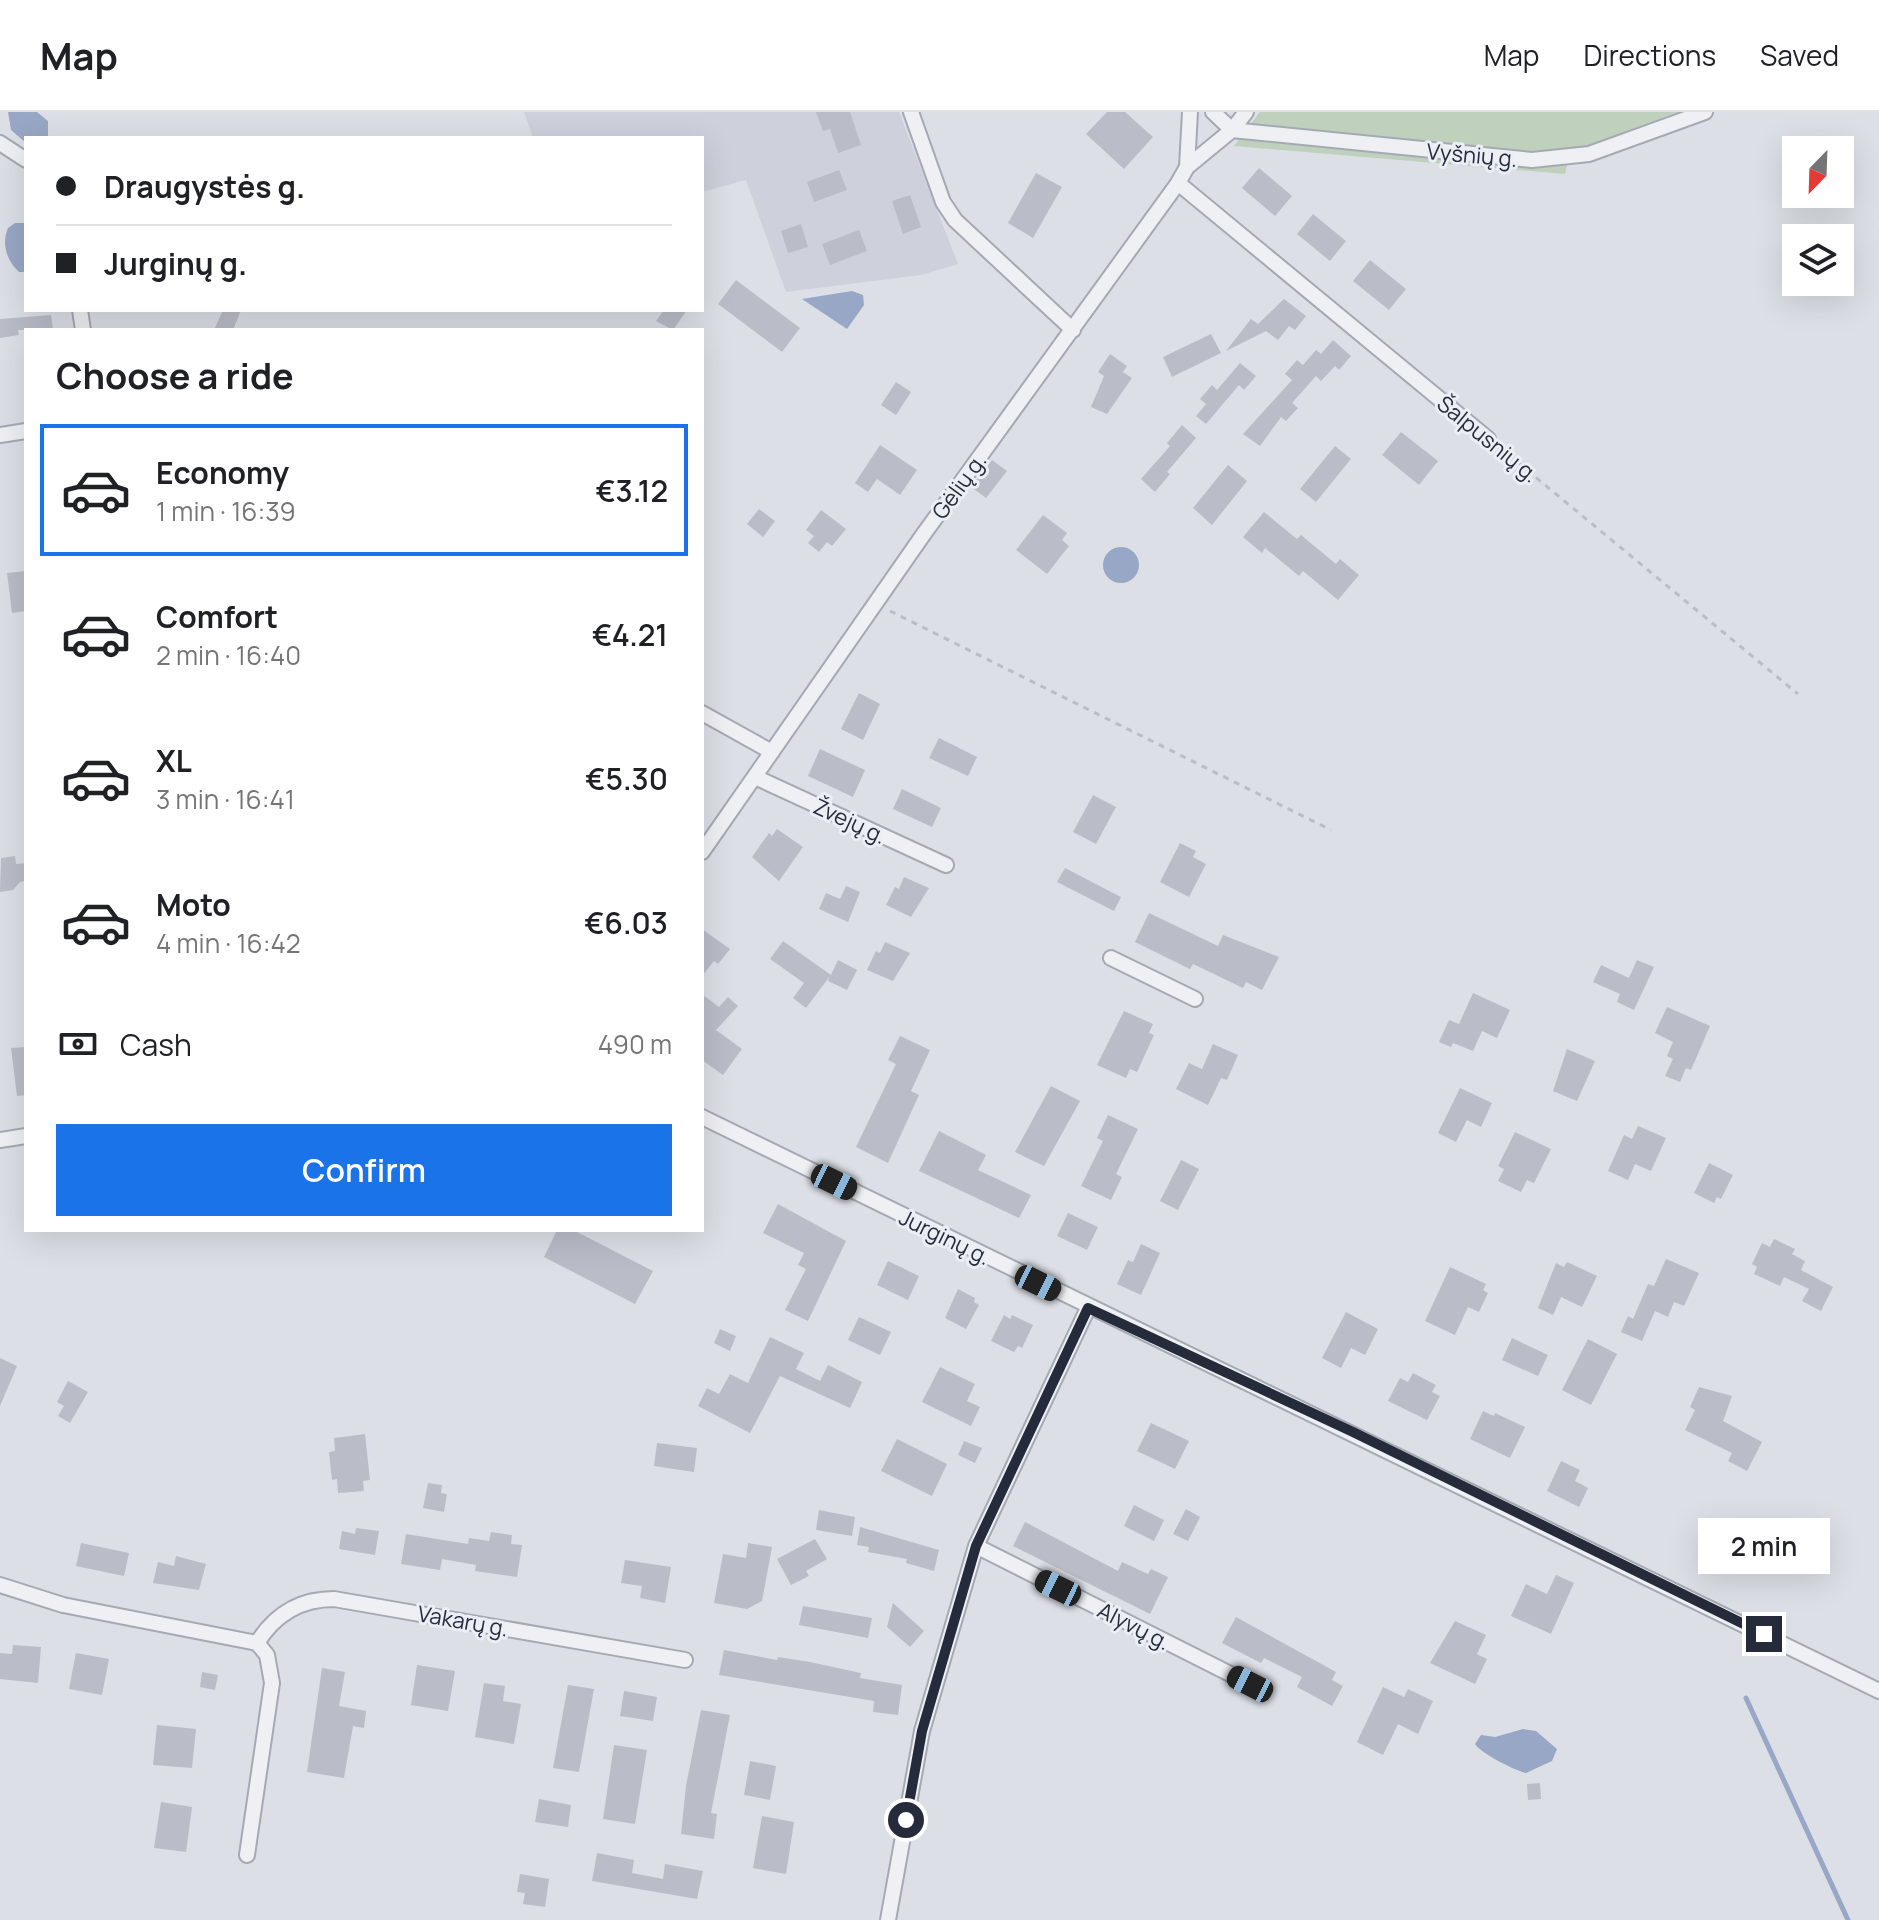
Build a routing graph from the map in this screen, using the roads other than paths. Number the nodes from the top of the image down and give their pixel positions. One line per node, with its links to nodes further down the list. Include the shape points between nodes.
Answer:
1 (911, 112): 11 (street, via 943,202 955,220)
2 (1190, 112): 9 (street, Gėlių g.)
3 (1213, 112): 6 (street)
4 (1246, 112): 6 (street)
5 (1705, 112): 6 (street, Vyšnių g., via 1589,154 1532,160)
6 (1232, 130): 9 (street)
7 (0, 143): 8 (street)
8 (24, 159)
9 (1187, 167): 10 (street, Gėlių g.)
10 (1178, 183): 11 (street, Gėlių g.); 14 (street, Šalpusnių g.)
11 (1073, 330): 16 (street, Gėlių g.)
12 (24, 431): 13 (street)
13 (0, 435)
14 (1488, 439)
15 (704, 714): 16 (street)
16 (772, 752): 17 (street, Gėlių g.)
17 (755, 777): 18 (street, Gėlių g.); 19 (street, Žvejų g.)
18 (704, 849)
19 (946, 865)
20 (1111, 958): 21 (street)
21 (1195, 999)
22 (704, 1118): 25 (street, Jurginų g.)
23 (24, 1136): 24 (street)
24 (0, 1140)
25 (1088, 1308): 26 (street); 31 (street, Jurginų g.)
26 (976, 1546): 30 (street, Alyvų g.); 33 (street, via 922,1731)
27 (0, 1585): 28 (street, via 63,1605)
28 (257, 1643): 29 (street, Vakarų g., via 265,1629 295,1606 311,1599 334,1599); 32 (street, via 267,1655 272,1683)
29 (685, 1660)
30 (1250, 1684)
31 (1879, 1691)
32 (247, 1855)
33 (888, 1920)

